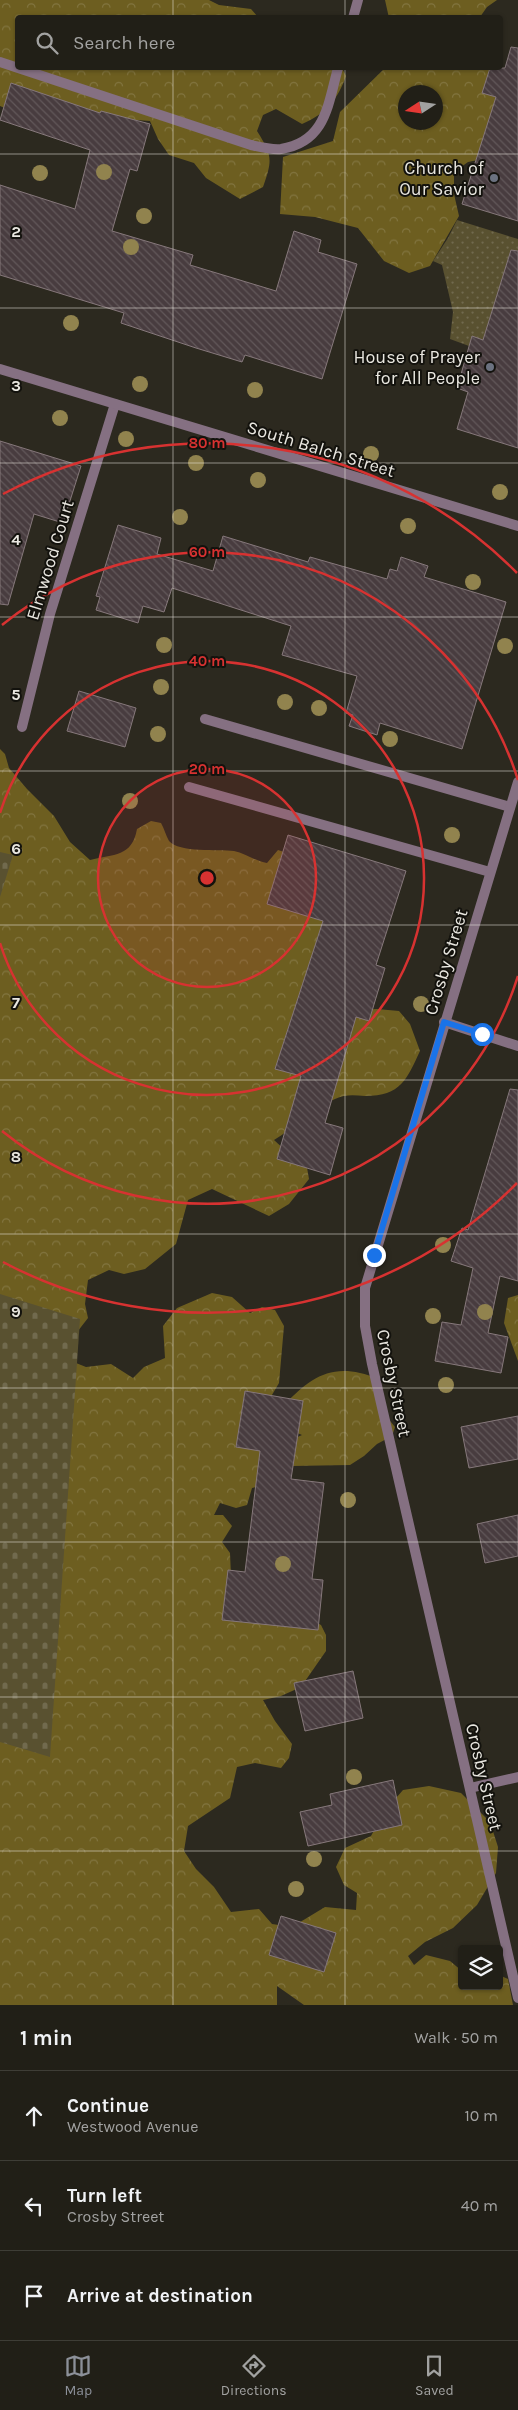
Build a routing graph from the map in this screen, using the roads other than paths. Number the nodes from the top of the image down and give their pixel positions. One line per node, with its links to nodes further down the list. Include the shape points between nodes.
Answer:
1 (358, 0): 2 (street)
2 (354, 15)
3 (0, 62): 4 (street)
4 (15, 67)
5 (24, 70): 6 (street, via 251,145 280,149 305,142 322,124)
6 (337, 70)
7 (0, 369): 8 (street, South Balch Street)
8 (115, 404): 9 (street, South Balch Street); 11 (street, Elmwood Court, via 50,614)
9 (518, 526)
10 (205, 719): 14 (street)
11 (22, 727)
12 (518, 782): 14 (street, Crosby Street)
13 (189, 787): 15 (street)
14 (510, 807): 15 (street, Crosby Street)
15 (490, 872): 16 (street, Crosby Street)
16 (444, 1022): 17 (street); 19 (street, Crosby Street, via 365,1288 365,1326)
17 (518, 1046)
18 (518, 1777): 19 (street)
19 (470, 1788): 20 (street, Crosby Street)
20 (518, 1998)

